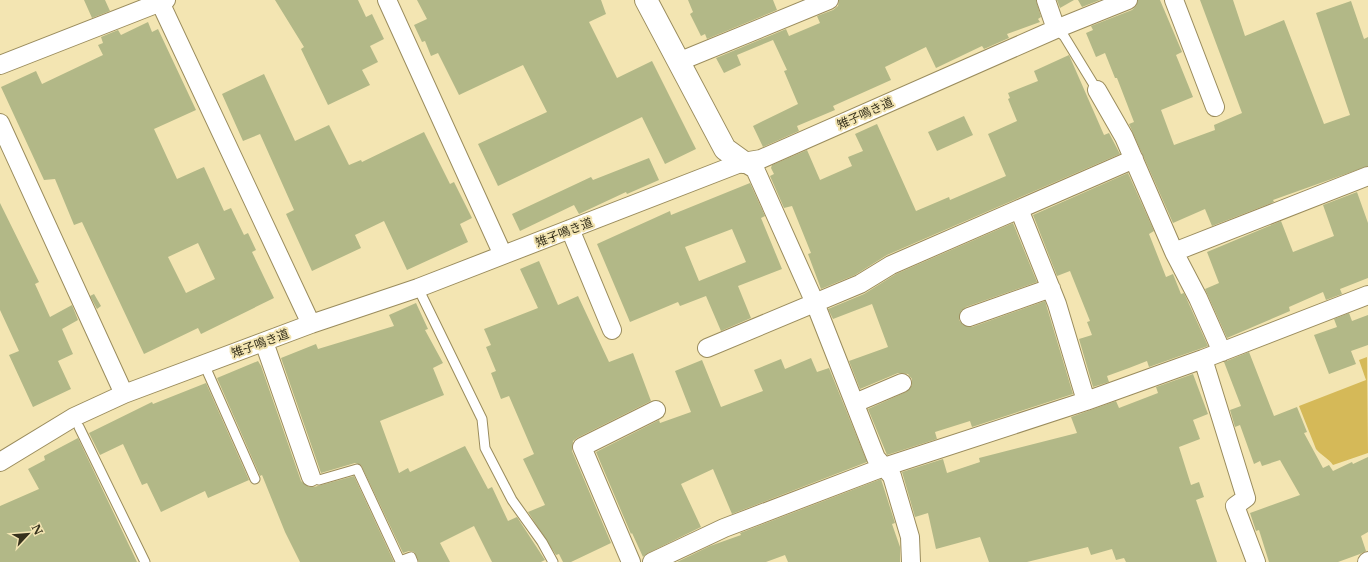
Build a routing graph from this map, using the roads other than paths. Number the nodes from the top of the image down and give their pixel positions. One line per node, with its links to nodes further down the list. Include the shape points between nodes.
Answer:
1 (387, 0): 20 (street)
2 (646, 0): 9 (street)
3 (829, 0): 9 (street)
4 (1046, 0): 8 (street)
5 (1128, 0): 8 (street, 雉子鳴き道)
6 (1174, 0): 12 (street)
7 (162, 1): 10 (street); 26 (street)
8 (1056, 29): 11 (lane, via 1064,36); 15 (street, 雉子鳴き道, via 761,159)
9 (678, 62): 15 (street, via 725,149)
10 (0, 65)
11 (1097, 90): 14 (street)
12 (1215, 107)
13 (0, 123): 34 (street)
14 (1134, 159): 17 (street); 19 (street)
15 (743, 162): 18 (street, 雉子鳴き道); 24 (street, via 755,169)
16 (1368, 176): 19 (street)
17 (1019, 208): 22 (street); 24 (street, via 891,265 860,284)
18 (570, 229): 20 (street, 雉子鳴き道); 27 (street)
19 (1174, 252): 30 (street)
20 (504, 255): 21 (street, 雉子鳴き道)
21 (418, 288): 26 (street, 雉子鳴き道); 45 (lane, via 482,419 485,448 512,500)
22 (1051, 288): 25 (street); 35 (street)
23 (1368, 296): 30 (street)
24 (815, 304): 29 (street); 36 (street)
25 (969, 317)
26 (311, 324): 28 (street, 雉子鳴き道)
27 (612, 330)
28 (264, 342): 32 (street, 雉子鳴き道); 41 (street)
29 (707, 348)
30 (1222, 352): 31 (street)
31 (1203, 360): 35 (street); 49 (street, via 1246,498 1235,506)
32 (204, 364): 34 (street, 雉子鳴き道); 42 (lane)
33 (902, 383): 36 (street)
34 (124, 394): 39 (street, 雉子鳴き道, via 74,417)
35 (1086, 401): 40 (street)
36 (855, 403): 40 (street, via 876,458)
37 (656, 410): 46 (street, via 582,447)
38 (79, 427): 43 (lane)
39 (0, 462)
40 (884, 467): 47 (street, via 724,528); 48 (street, via 892,476 910,537)
41 (311, 478): 44 (lane, via 319,480 357,469 400,561 411,556)
42 (255, 479)
43 (145, 562)
44 (413, 562)
45 (553, 562)
46 (631, 562)
47 (652, 562)
48 (911, 562)
49 (1256, 562)

